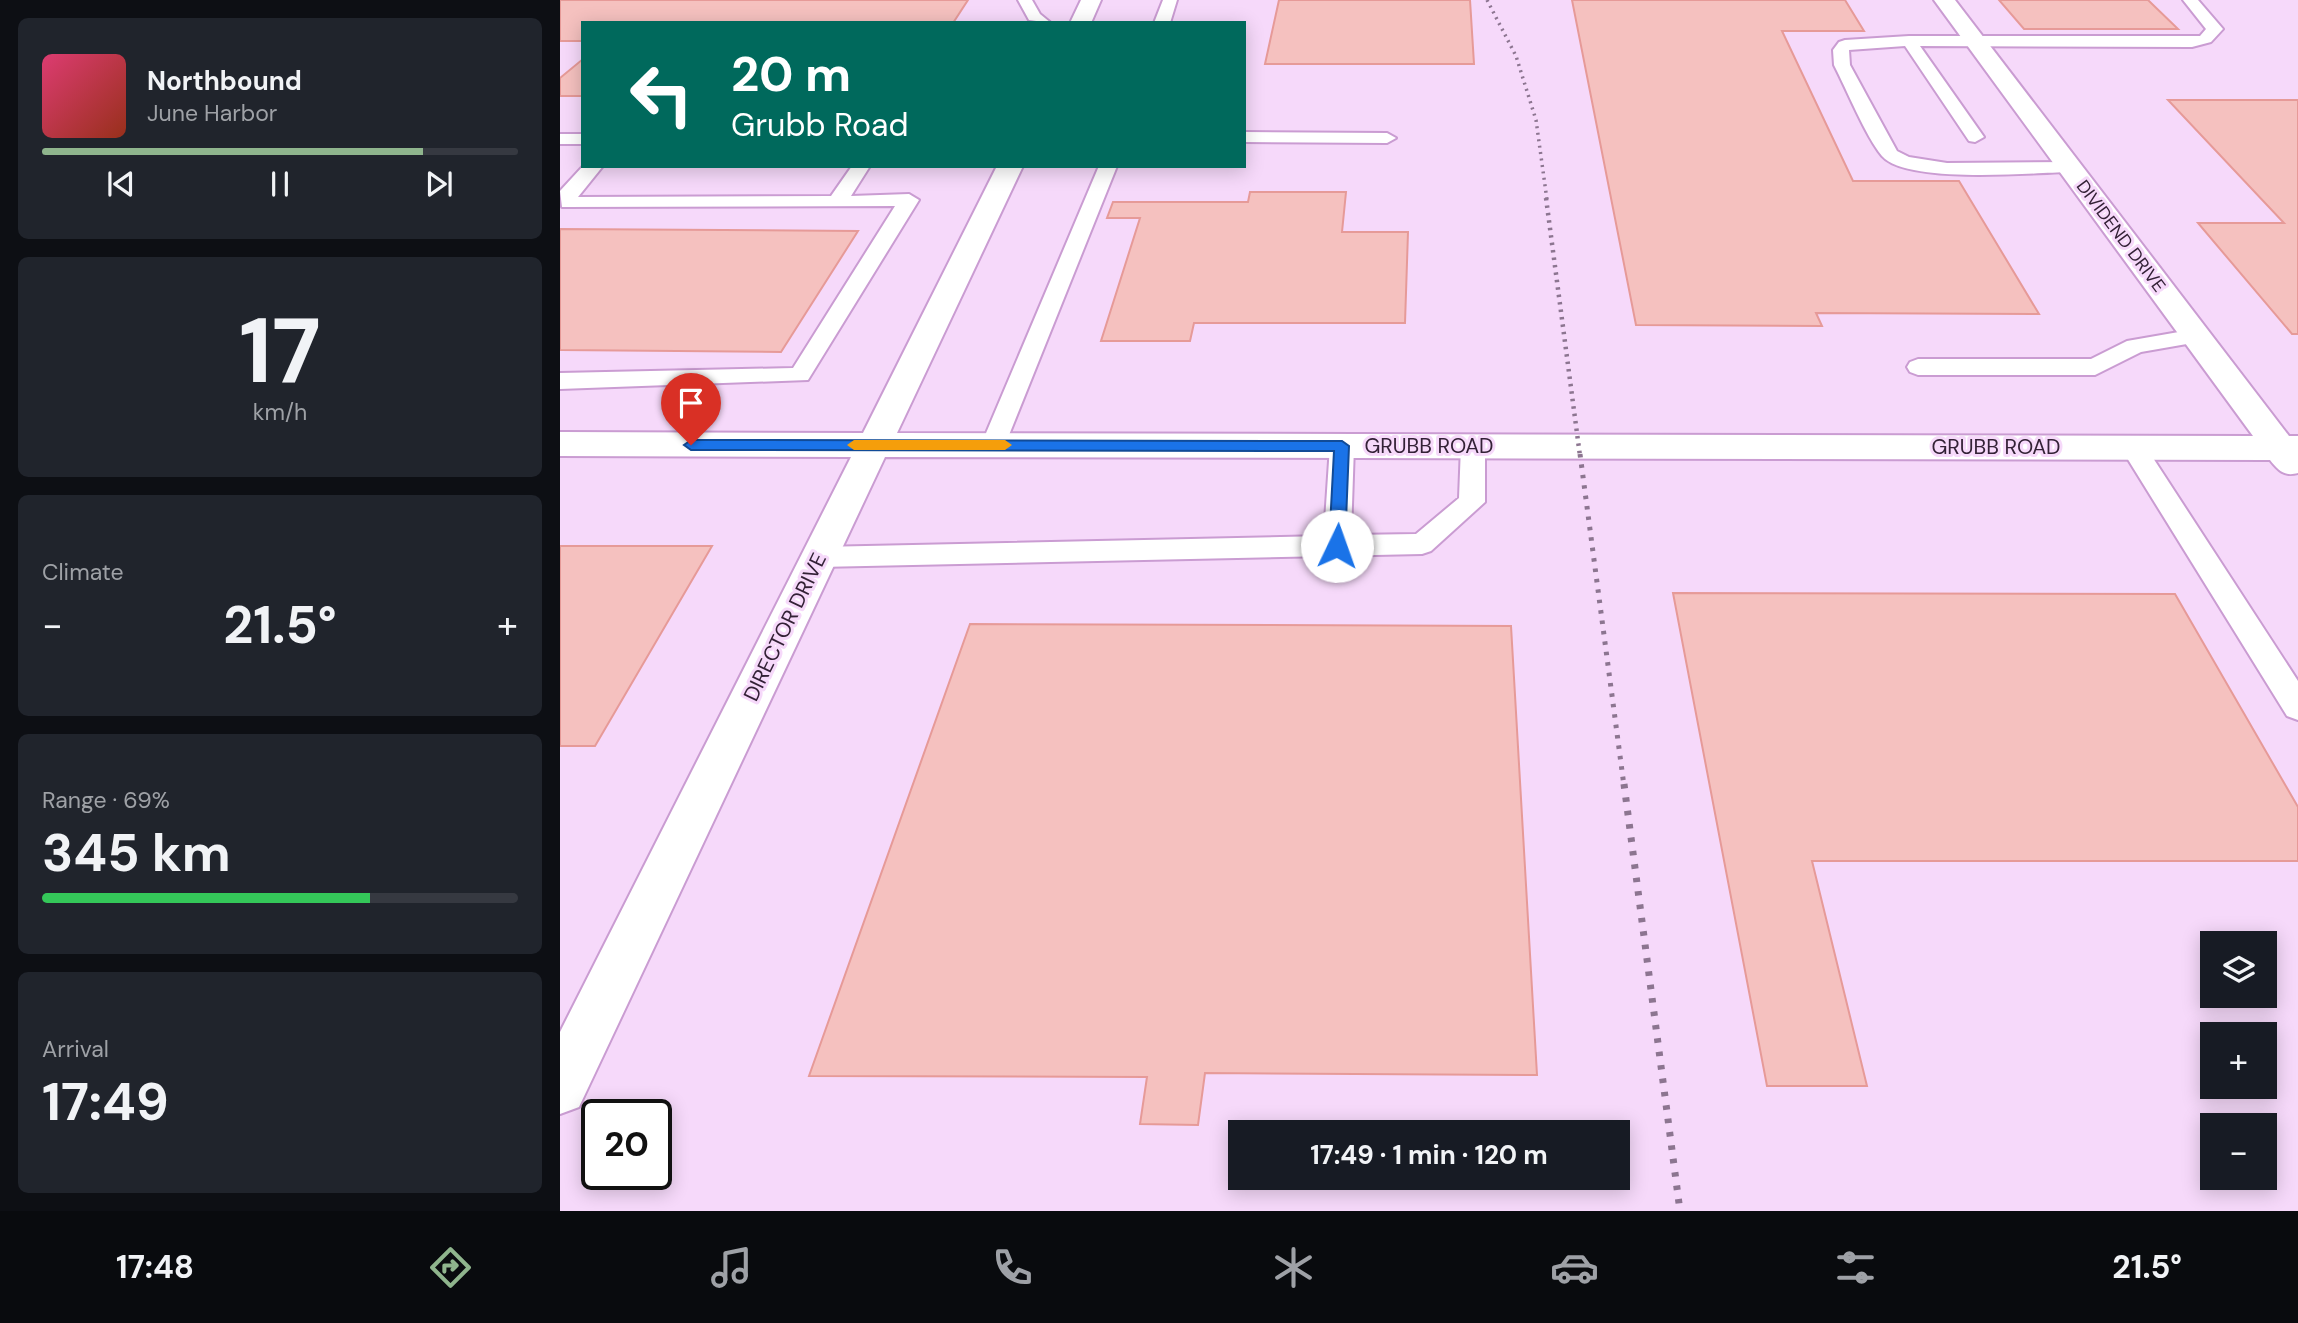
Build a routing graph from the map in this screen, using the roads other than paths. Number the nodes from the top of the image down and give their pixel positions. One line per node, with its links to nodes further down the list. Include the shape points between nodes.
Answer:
1 (1025, 0): 6 (lane)
2 (1091, 0): 7 (street)
3 (1170, 0): 8 (lane)
4 (1944, 0): 9 (street, DIVIDEND DRIVE)
5 (2190, 0): 9 (lane, via 2215,29 2205,39)
6 (1040, 21)
7 (1081, 21)
8 (1163, 21)
9 (1973, 40): 10 (lane); 16 (street, DIVIDEND DRIVE)
10 (1909, 41): 12 (lane); 16 (lane, via 1845,45 1840,50 1842,65 1897,161 1926,168)
11 (1246, 137): 13 (lane)
12 (1975, 137)
13 (1387, 138)
14 (560, 139): 15 (lane)
15 (581, 139)
16 (2068, 166): 22 (street, DIVIDEND DRIVE)
17 (592, 168): 21 (lane, via 568,194 569,203)
18 (860, 168): 21 (lane)
19 (1009, 168): 26 (street, DIRECTOR DRIVE)
20 (1107, 168): 27 (lane)
21 (838, 202): 24 (lane, via 909,200 800,375)
22 (2196, 336): 23 (lane, via 2136,346 2095,367); 31 (street, DIVIDEND DRIVE)
23 (1917, 367)
24 (560, 381)
25 (560, 444): 26 (street, GRUBB ROAD)
26 (873, 445): 27 (street, GRUBB ROAD); 33 (street, DIRECTOR DRIVE)
27 (993, 445): 28 (street, GRUBB ROAD)
28 (1342, 446): 29 (street, GRUBB ROAD); 32 (lane)
29 (1473, 446): 30 (street, GRUBB ROAD); 32 (lane, via 1472,502 1422,544)
30 (2133, 447): 31 (street, GRUBB ROAD); 34 (lane)
31 (2292, 456)
32 (1337, 546): 33 (lane)
33 (819, 557): 35 (street, DIRECTOR DRIVE)
34 (2298, 707)
35 (560, 1088)

